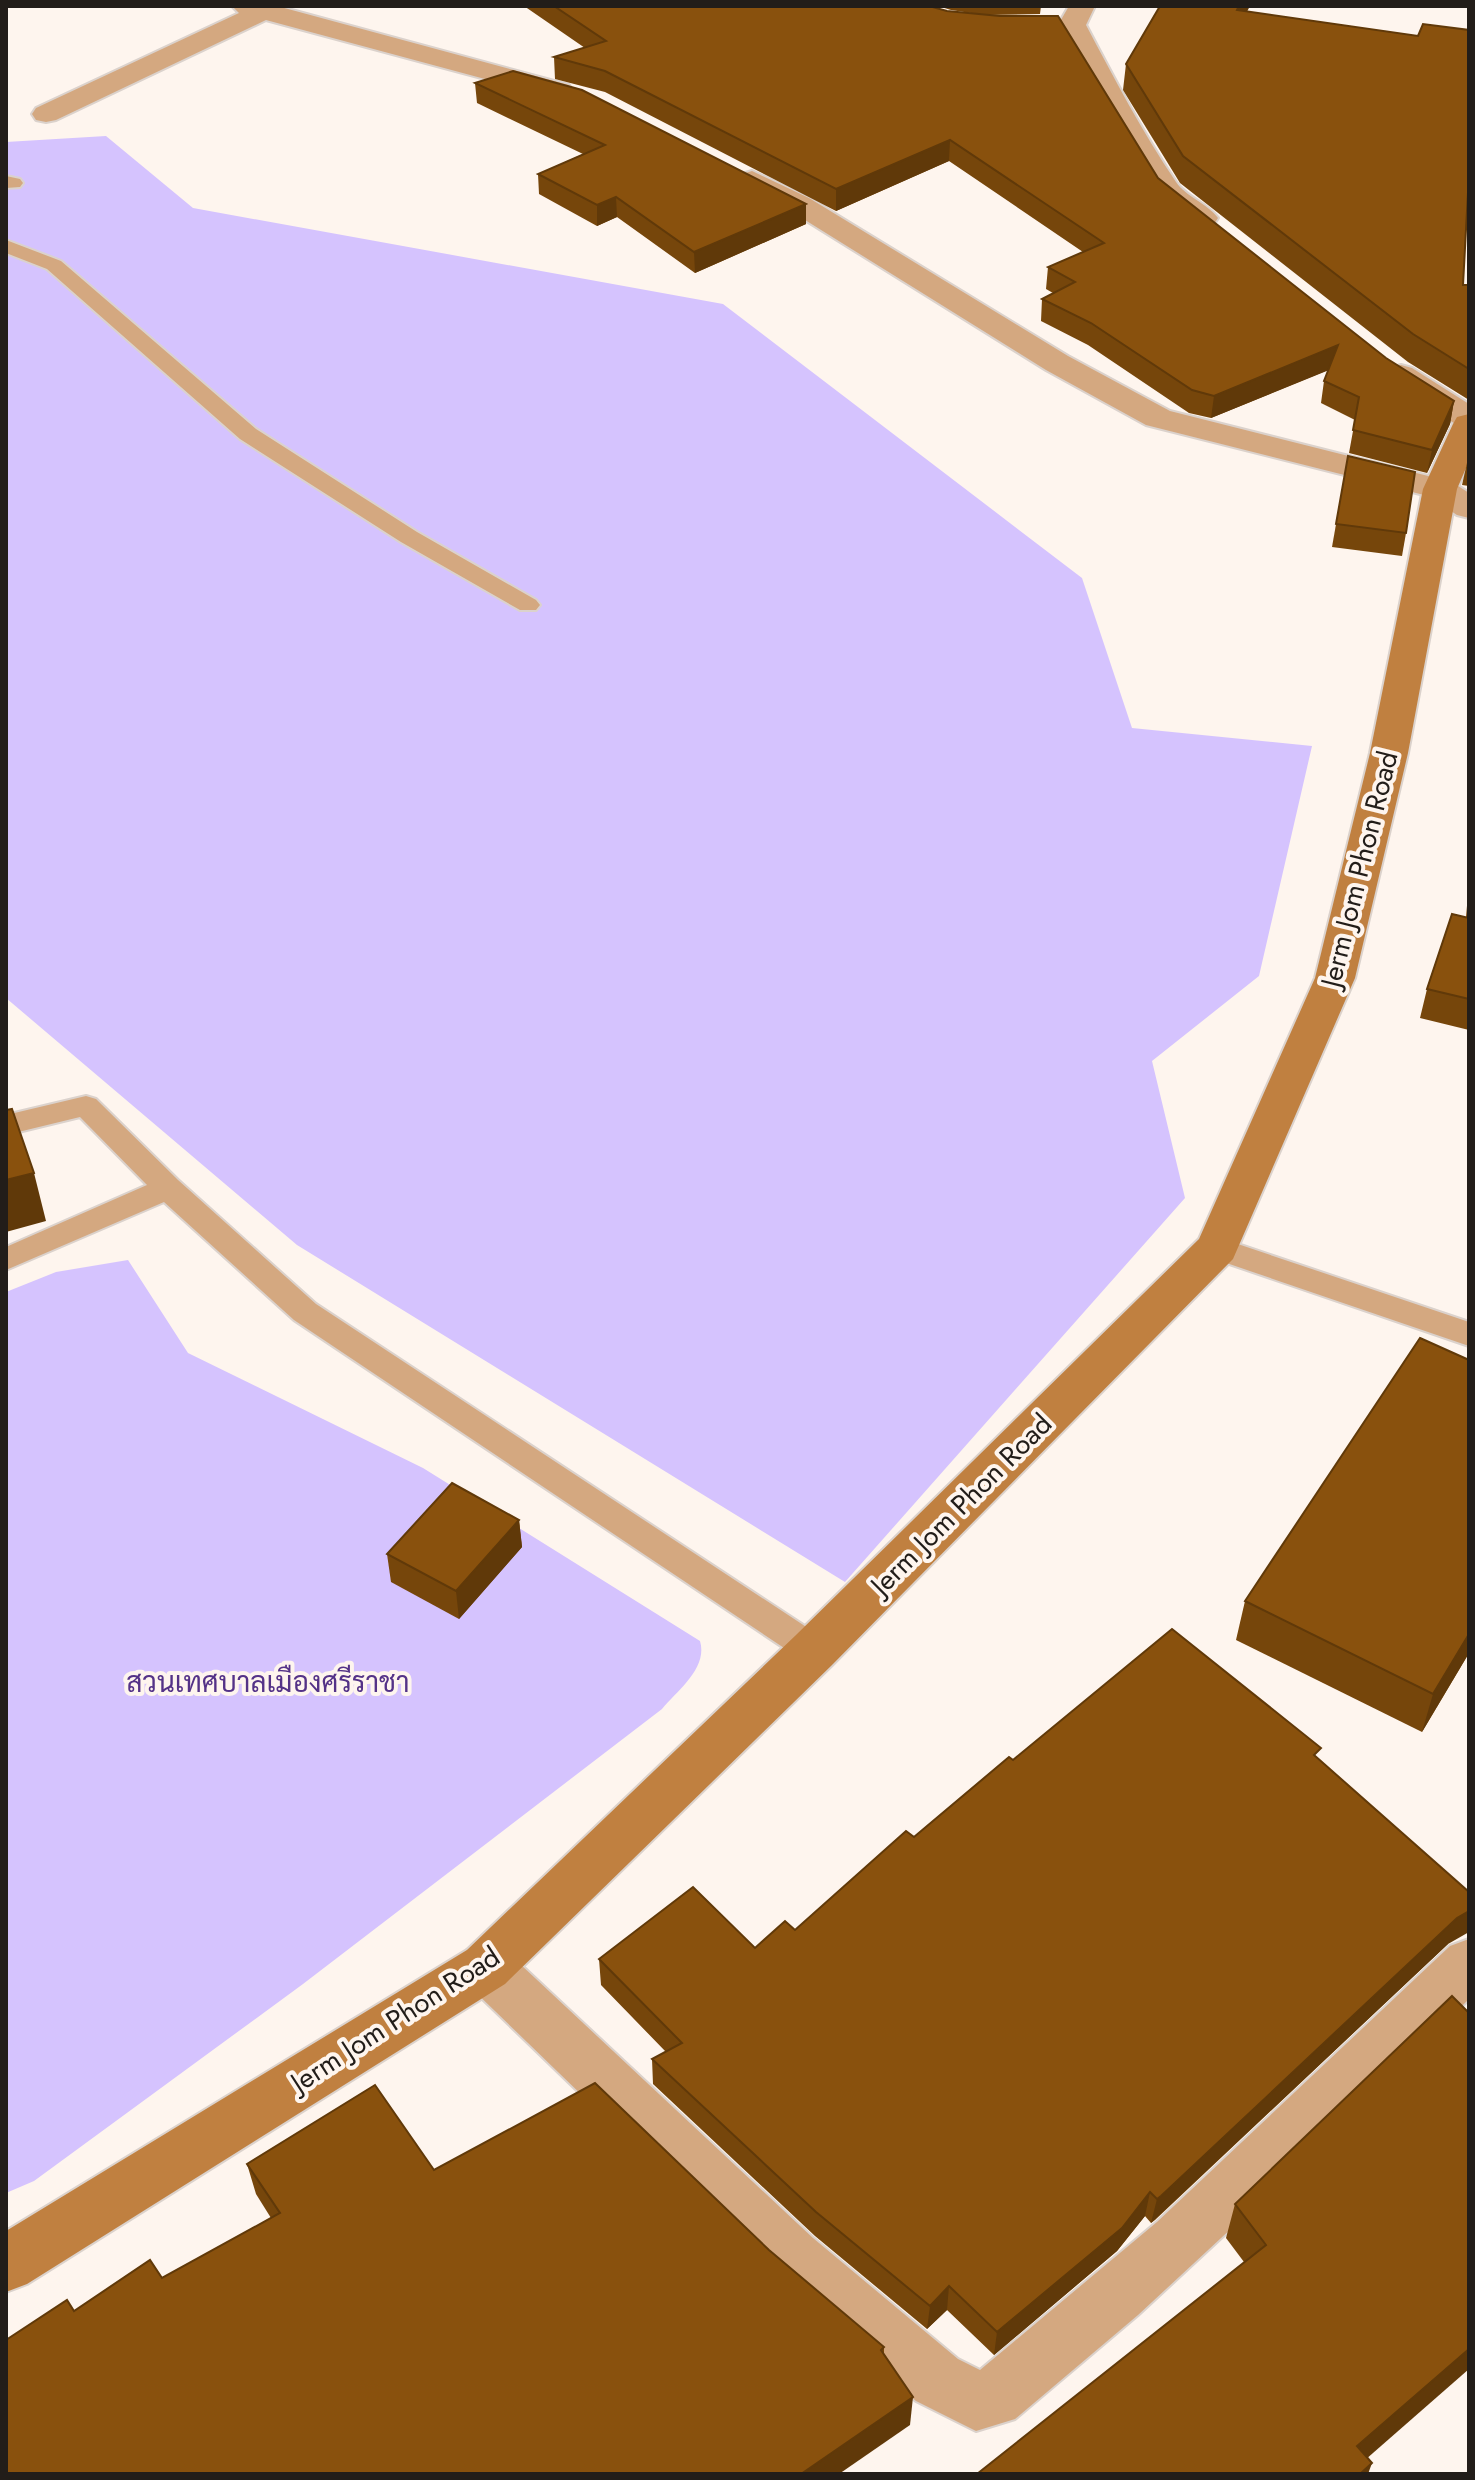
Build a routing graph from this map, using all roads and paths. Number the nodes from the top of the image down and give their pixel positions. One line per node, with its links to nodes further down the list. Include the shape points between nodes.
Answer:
1 (256, 8): 4 (street); 5 (street)
2 (1077, 15): 3 (street); 7 (street, via 1109,96 1167,191)
3 (1041, 27)
4 (594, 101)
5 (46, 114)
6 (731, 169): 11 (street, via 799,204 1057,363 1158,418)
7 (1230, 239)
8 (6, 246): 12 (lane, via 54,265 248,434)
9 (1384, 362): 10 (street)
10 (1469, 421): 11 (main road, Jerm Jom Phon Road)
11 (1454, 499): 15 (main road, Jerm Jom Phon Road, via 1335,978)
12 (528, 605)
13 (6, 1125): 14 (lane, via 86,1106)
14 (168, 1188): 16 (lane); 18 (lane, via 305,1312)
15 (1217, 1248): 17 (lane); 18 (main road, Jerm Jom Phon Road)
16 (6, 1259)
17 (1469, 1334)
18 (814, 1650): 20 (main road, Jerm Jom Phon Road)
19 (1469, 1963): 20 (street, via 1095,2317 994,2398 976,2401 937,2380 792,2258)
20 (486, 1967): 21 (main road, Jerm Jom Phon Road)
21 (6, 2264)

